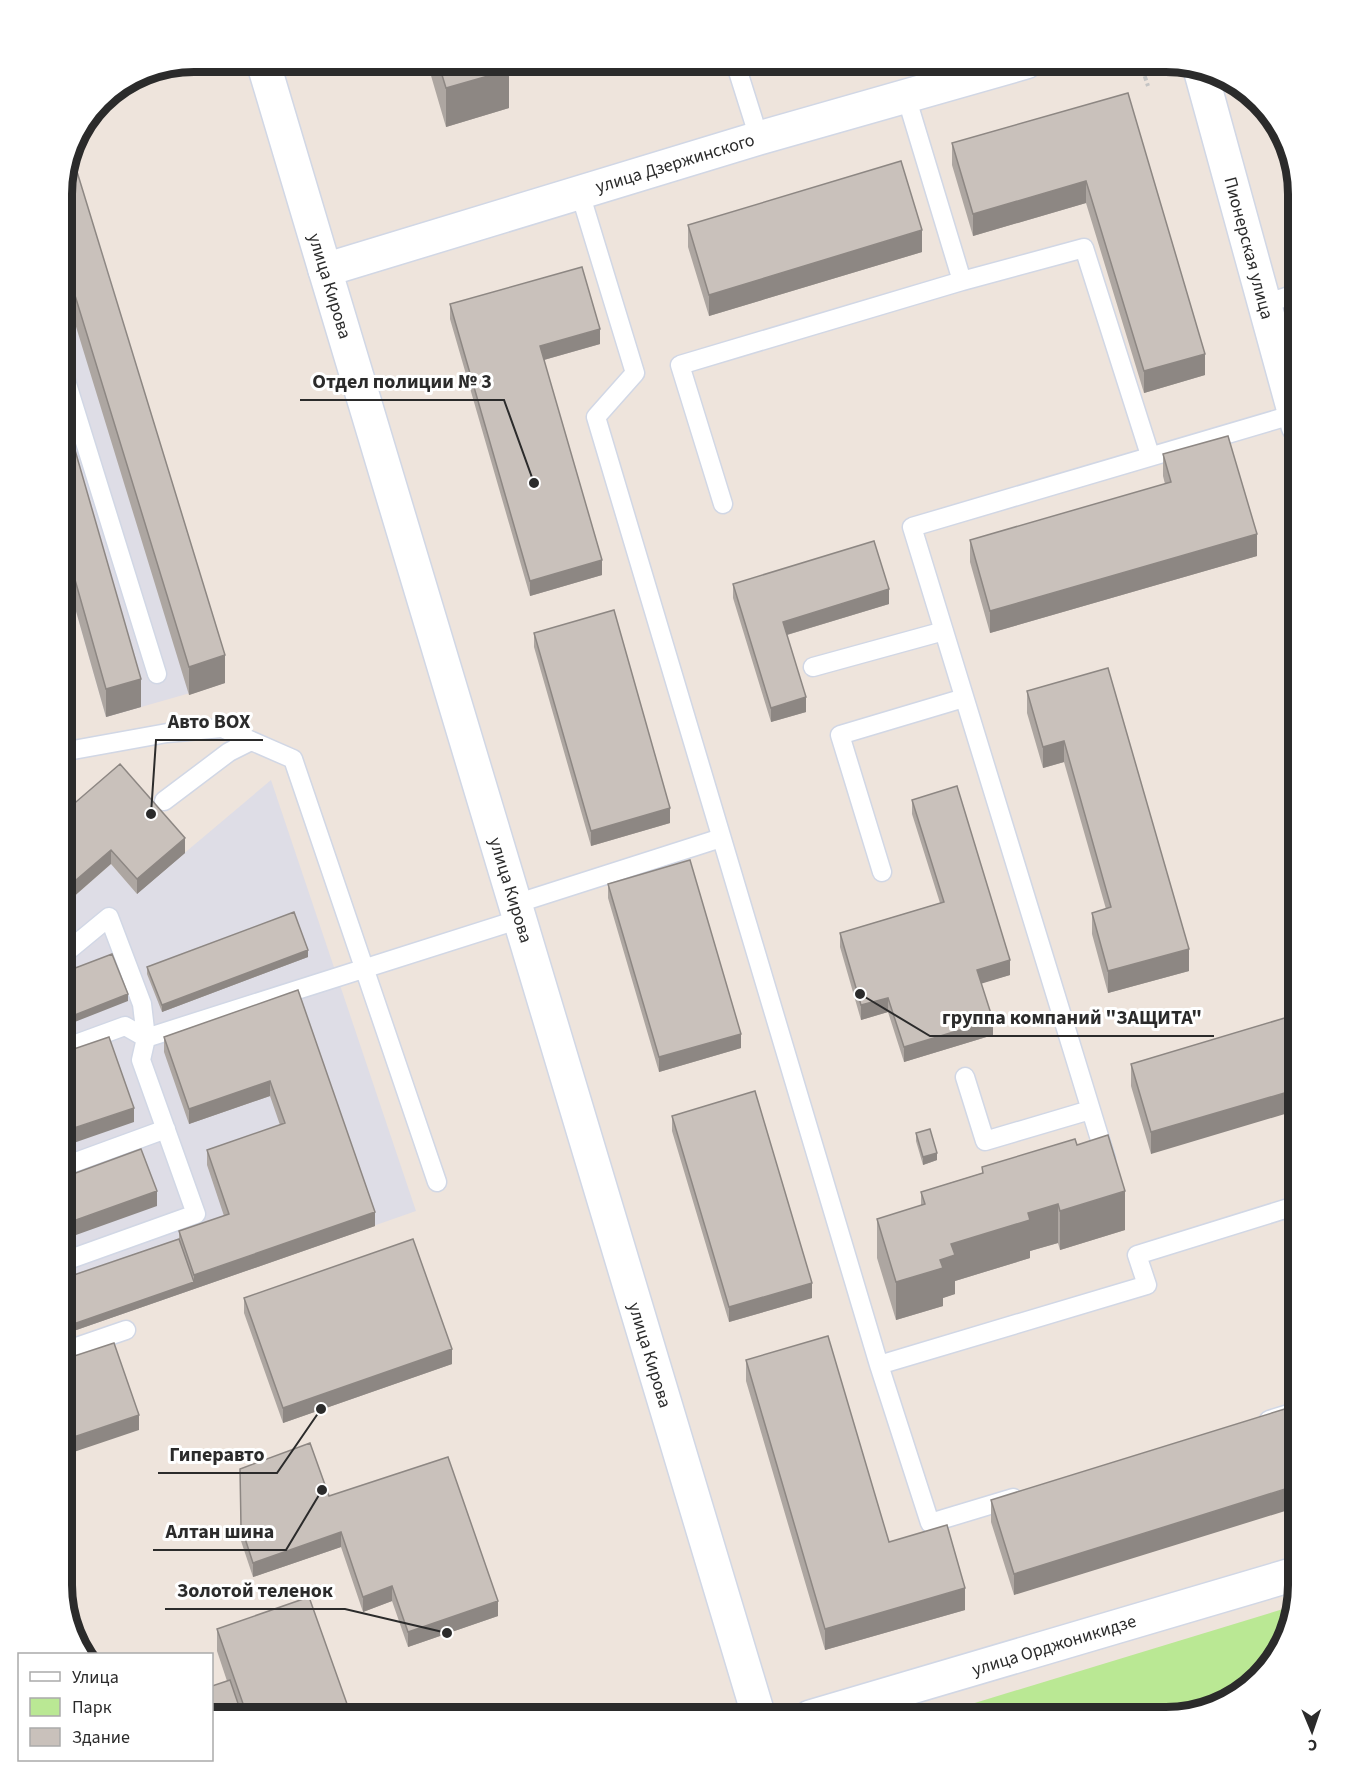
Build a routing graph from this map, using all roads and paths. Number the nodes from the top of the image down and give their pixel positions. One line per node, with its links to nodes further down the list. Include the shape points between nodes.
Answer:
1 (266, 72): 10 (main road, улица Кирова)
2 (738, 72): 8 (lane)
3 (991, 72): 7 (main road, улица Дзержинского)
4 (1143, 72): 6 (path)
5 (1202, 77): 13 (main road, Пионерская улица)
6 (1148, 86)
7 (906, 96): 8 (main road, улица Дзержинского); 11 (lane)
8 (759, 138): 9 (main road, улица Дзержинского)
9 (580, 192): 10 (main road, улица Дзержинского); 26 (lane, via 635,373 596,417)
10 (325, 270): 28 (main road, улица Кирова)
11 (962, 281): 17 (lane, via 1084,248); 18 (lane, via 680,365)
12 (1288, 297): 13 (lane)
13 (1265, 304): 14 (main road, Пионерская улица)
14 (1288, 387)
15 (72, 400): 21 (lane)
16 (1288, 422): 17 (lane)
17 (1150, 456): 19 (lane, via 912,526)
18 (723, 504)
19 (944, 631): 20 (lane); 22 (lane)
20 (813, 667)
21 (157, 674)
22 (964, 698): 27 (lane, via 840,735); 34 (lane)
23 (251, 741): 24 (lane, via 222,728 167,733); 25 (lane, via 229,752); 30 (lane, via 293,759)
24 (72, 750)
25 (164, 801)
26 (721, 838): 28 (lane); 43 (lane)
27 (882, 872)
28 (517, 912): 30 (lane); 48 (main road, улица Кирова)
29 (72, 948): 31 (lane, via 109,917 142,1004)
30 (365, 968): 31 (lane); 38 (lane)
31 (146, 1038): 32 (lane, via 125,1026); 35 (lane, via 141,1060)
32 (72, 1046)
33 (965, 1077): 34 (lane, via 985,1141)
34 (1089, 1110): 36 (lane)
35 (166, 1130): 37 (lane); 40 (lane, via 196,1214)
36 (1106, 1159)
37 (72, 1163)
38 (437, 1182)
39 (1288, 1207): 43 (lane, via 1137,1255 1147,1285)
40 (72, 1258)
41 (126, 1330): 42 (lane)
42 (72, 1349)
43 (879, 1365): 46 (lane, via 930,1523)
44 (1288, 1414): 45 (lane)
45 (1254, 1425)
46 (1031, 1493)
47 (1288, 1576): 49 (main road, улица Орджоникидзе)
48 (756, 1707)
49 (847, 1707)

